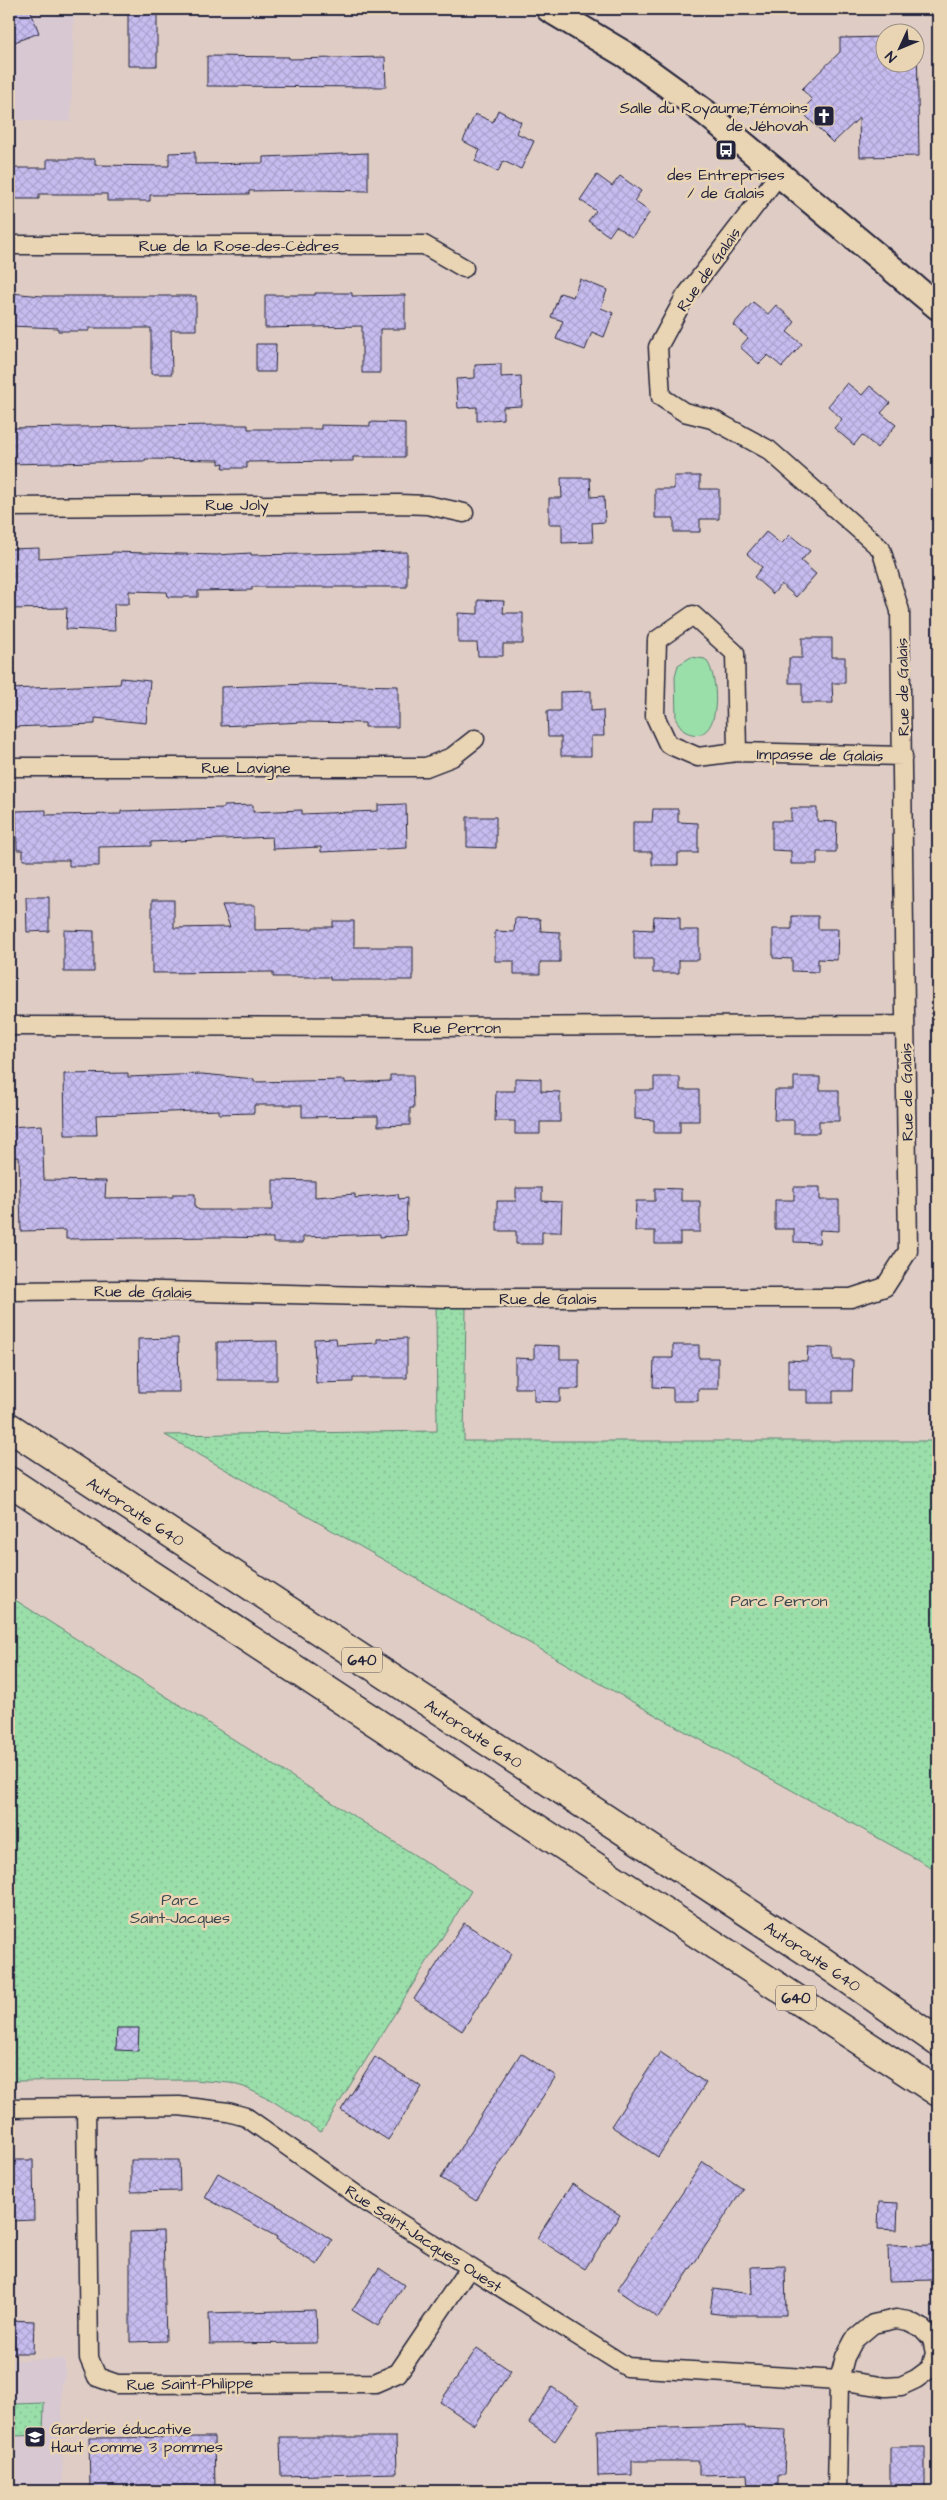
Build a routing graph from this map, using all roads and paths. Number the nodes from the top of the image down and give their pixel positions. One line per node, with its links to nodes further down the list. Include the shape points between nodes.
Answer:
1 (549, 9): 2 (street, via 658,77)
2 (780, 173): 5 (street); 10 (street, Rue de Galais, via 685,297 658,347 661,397 684,412 712,419 769,450 881,549 900,611)
3 (9, 245): 4 (street, Rue de la Rose-des-Cèdres, via 424,245)
4 (464, 268)
5 (938, 307)
6 (9, 507): 7 (street, Rue Joly, via 400,504 427,505)
7 (464, 513)
8 (475, 739): 11 (street, Rue Lavigne, via 452,757 426,767)
9 (737, 752): 9 (street, Impasse de Galais, via 698,758 668,744 655,716 657,640 693,615 735,653); 10 (street, Impasse de Galais)
10 (903, 756): 12 (street, Rue de Galais)
11 (9, 767)
12 (905, 1025): 13 (street, Rue Perron); 14 (street, Rue de Galais, via 908,1251 885,1287 851,1298 446,1298 122,1290)
13 (9, 1026)
14 (9, 1291)
15 (9, 1427): 17 (highway, Autoroute 640 / 640)
16 (9, 1481): 20 (highway, 640)
17 (822, 1961): 18 (highway); 19 (highway, Autoroute 640 / 640)
18 (938, 2021)
19 (938, 2042)
20 (938, 2092)
21 (86, 2107): 22 (street, Rue Saint-Jacques Ouest); 23 (street, Rue Saint-Jacques Ouest, via 179,2106 246,2117 368,2203); 23 (street, Rue Saint-Philippe, via 89,2358 97,2378 118,2384 375,2383 398,2372)
22 (9, 2108)
23 (469, 2268): 24 (street, Rue Saint-Jacques Ouest, via 627,2367)
24 (839, 2380): 24 (street, via 886,2388 909,2382 930,2368 935,2353 932,2339 922,2328 908,2321 896,2319 873,2324 854,2340); 25 (street)
25 (837, 2491)

